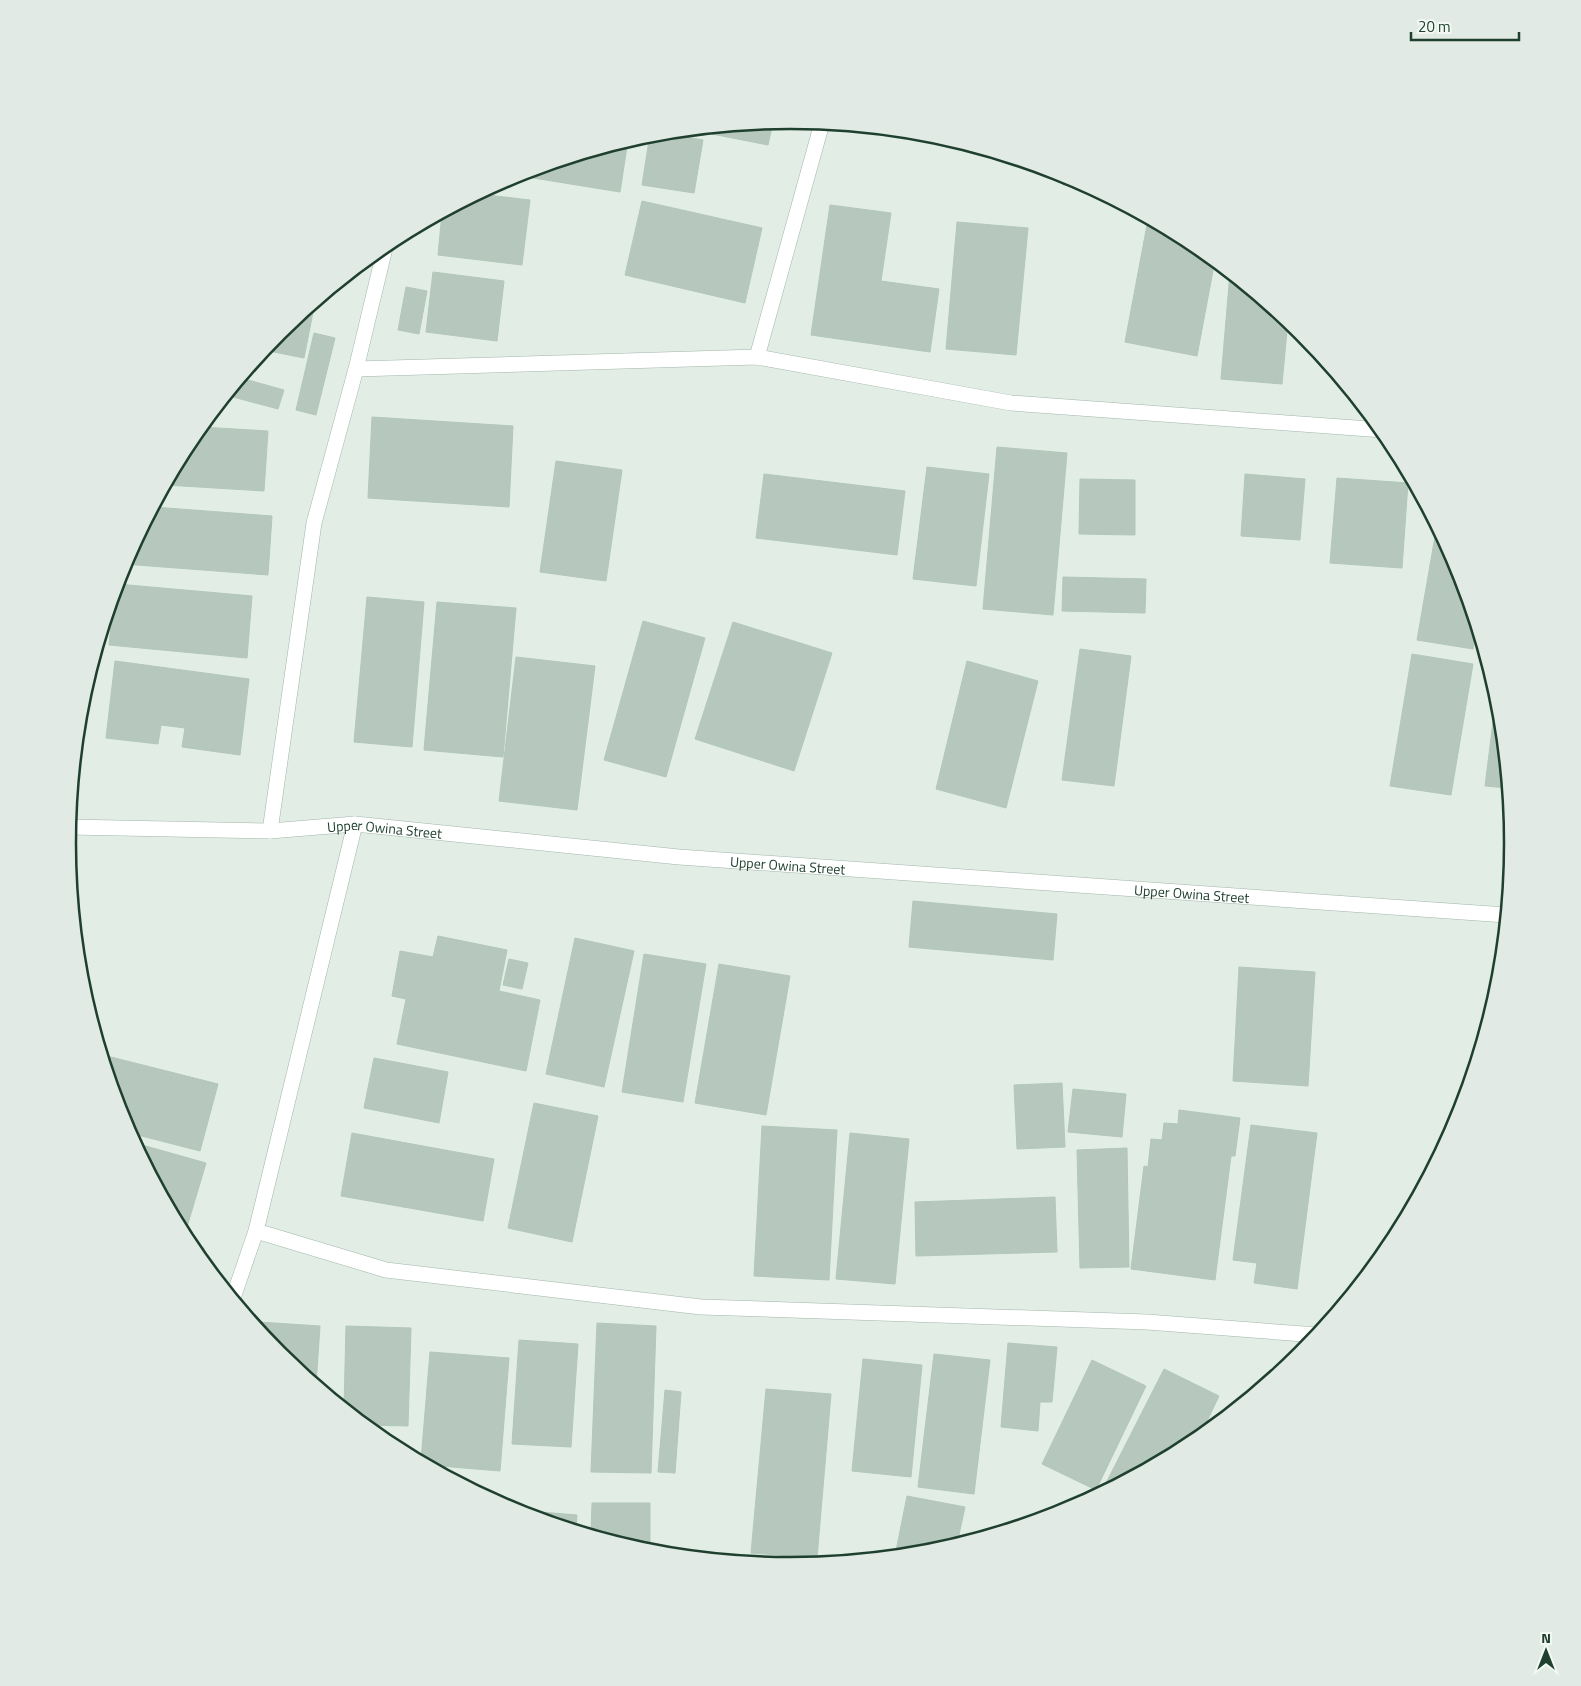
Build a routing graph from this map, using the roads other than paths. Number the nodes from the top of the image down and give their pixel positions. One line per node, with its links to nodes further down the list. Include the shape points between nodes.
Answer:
1 (820, 130): 3 (street)
2 (383, 257): 4 (street)
3 (757, 357): 4 (street); 5 (street, via 1011,403)
4 (356, 369): 8 (street, via 314,523)
5 (1372, 429)
6 (355, 824): 8 (street, Upper Owina Street); 9 (street, Upper Owina Street, via 679,857); 10 (street)
7 (77, 827): 8 (street, Upper Owina Street)
8 (270, 831)
9 (1501, 915)
10 (256, 1231): 11 (street); 12 (street, via 386,1270 701,1307 1146,1322)
11 (236, 1293)
12 (1309, 1334)

